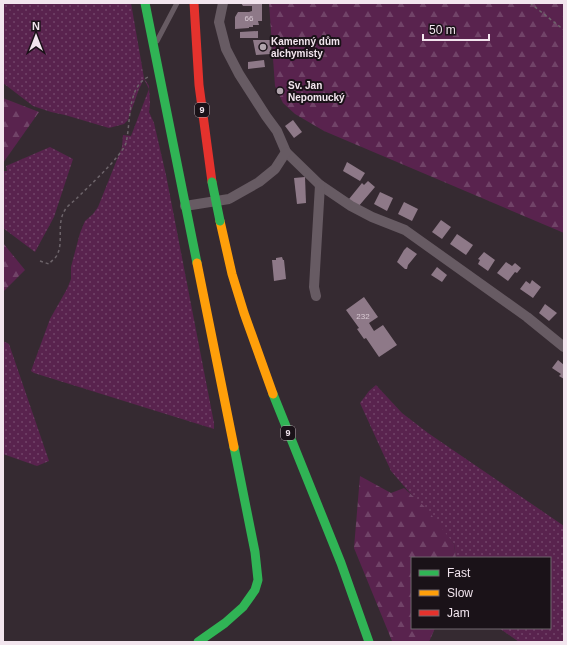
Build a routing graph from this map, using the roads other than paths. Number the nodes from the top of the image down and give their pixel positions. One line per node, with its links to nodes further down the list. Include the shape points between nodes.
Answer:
1 (144, 3): 7 (main road)
2 (177, 3): 7 (lane)
3 (194, 3): 6 (main road, 9)
4 (199, 3): 6 (main road, 9)
5 (223, 3): 8 (street, via 219,22 226,49 239,74 277,131)
6 (196, 37): 14 (main road, 9, bridge, via 199,85 212,182 247,325)
7 (153, 47): 10 (main road)
8 (286, 152): 9 (street); 10 (street, via 274,169 259,182 229,199)
9 (320, 185): 11 (street, via 314,287); 12 (street, via 351,206 405,230 527,317)
10 (185, 206): 13 (main road, via 255,552 258,580 254,593 236,614)
11 (316, 296)
12 (564, 347)
13 (198, 642)
14 (369, 642)

